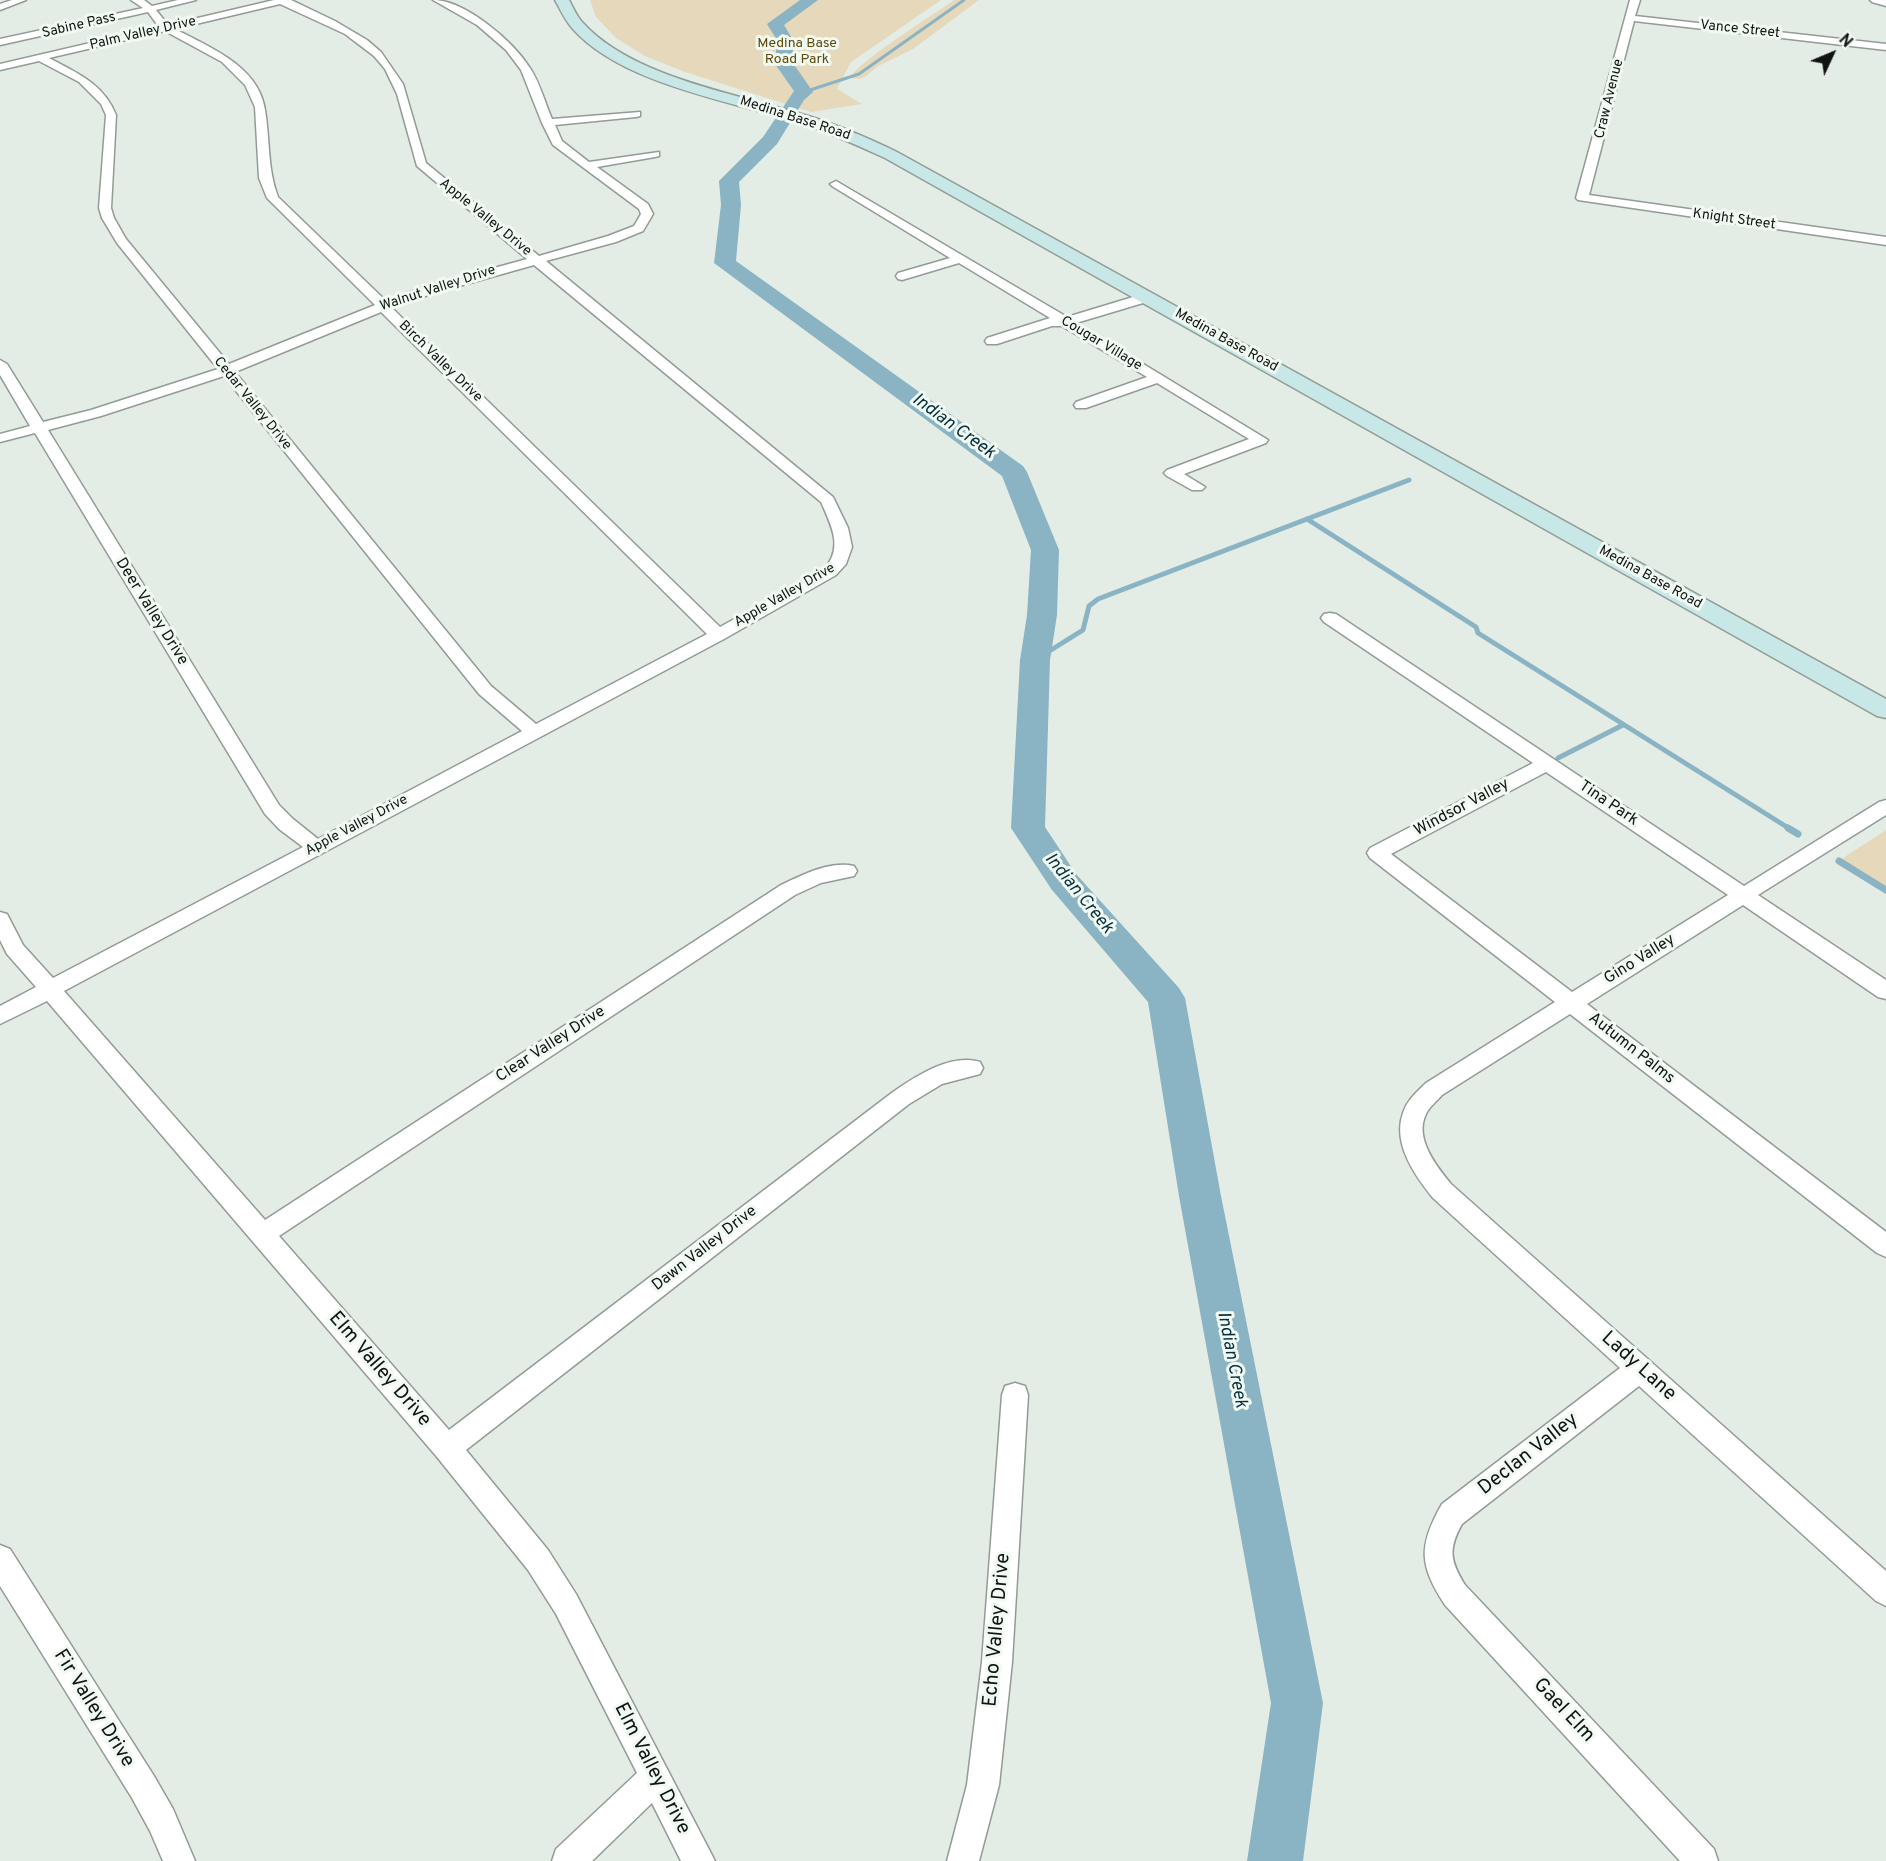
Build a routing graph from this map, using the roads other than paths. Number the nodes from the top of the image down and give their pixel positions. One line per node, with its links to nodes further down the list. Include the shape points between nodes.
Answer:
1 (21, 0): 10 (street)
2 (136, 0): 11 (street, Birch Valley Drive)
3 (191, 0): 11 (street, Sabine Pass)
4 (438, 0): 19 (street, Walnut Valley Drive, via 480,23 518,58)
5 (562, 0): 28 (street, Medina Base Road, via 582,33 613,54 669,78 842,133 891,155)
6 (1635, 0): 12 (street, Craw Avenue)
7 (1875, 0): 9 (street)
8 (283, 1): 13 (street, Palm Valley Drive); 25 (street, Apple Valley Drive, via 339,27 374,51 390,69 401,91 421,164)
9 (1886, 3)
10 (0, 7)
11 (153, 9): 13 (street, Birch Valley Drive); 14 (street, Sabine Pass)
12 (1630, 18): 15 (street, Vance Street); 23 (street, Craw Avenue)
13 (166, 28): 16 (street, Palm Valley Drive); 29 (street, Birch Valley Drive, via 226,60 250,84 260,107 265,178 273,198)
14 (1, 43)
15 (1886, 47)
16 (41, 58): 17 (street, Palm Valley Drive); 33 (street, Cedar Valley Drive, via 96,89 108,102 108,218 121,240)
17 (0, 67)
18 (636, 114): 19 (street)
19 (547, 123): 21 (street, Walnut Valley Drive, via 557,142)
20 (655, 154): 21 (street)
21 (589, 165): 25 (street, Walnut Valley Drive, via 644,207 644,221 629,234)
22 (836, 184): 26 (street, Cougar Village)
23 (1582, 198): 24 (street, Knight Street)
24 (1886, 241)
25 (535, 260): 29 (street, Walnut Valley Drive); 40 (street, Apple Valley Drive, via 828,500 845,549 840,564)
26 (961, 260): 27 (street); 30 (street, Cougar Village)
27 (902, 276)
28 (1142, 294): 30 (street); 41 (street, Medina Base Road)
29 (383, 306): 33 (street, Walnut Valley Drive); 40 (street, Birch Valley Drive)
30 (1057, 320): 31 (street); 34 (street, Cougar Village)
31 (992, 341)
32 (0, 364): 36 (street, Deer Valley Drive)
33 (225, 371): 36 (street, Walnut Valley Drive); 42 (street, Cedar Valley Drive, via 485,690)
34 (1158, 378): 35 (street); 38 (street, Cougar Village, via 1261,440 1172,473)
35 (1081, 405)
36 (38, 428): 37 (street, Walnut Valley Drive); 45 (street, Deer Valley Drive, via 272,809)
37 (0, 438)
38 (1197, 487)
39 (1330, 618): 43 (street, Tina Park)
40 (718, 635): 42 (street, Apple Valley Drive)
41 (1886, 710)
42 (534, 732): 45 (street, Apple Valley Drive)
43 (1547, 763): 46 (street, Windsor Valley); 48 (street, Tina Park)
44 (1886, 806): 48 (street, Gino Valley)
45 (316, 848): 50 (street, Apple Valley Drive)
46 (1377, 853): 52 (street, Autumn Palms)
47 (847, 871): 56 (street, Clear Valley Drive, via 788,890)
48 (1743, 896): 51 (street, Tina Park); 52 (street, Gino Valley)
49 (0, 919): 50 (street, Elm Valley Drive, via 15,950)
50 (50, 989): 53 (street, Apple Valley Drive); 56 (street, Elm Valley Drive)
51 (1886, 991)
52 (1571, 1003): 55 (street, Gino Valley, via 1434,1089 1414,1113); 57 (street, Autumn Palms)
53 (0, 1016)
54 (972, 1068): 60 (street, Dawn Valley Drive, via 933,1077 901,1098)
55 (1412, 1130): 58 (street, Lady Lane, via 1417,1155 1442,1191)
56 (261, 1235): 60 (street, Elm Valley Drive)
57 (1886, 1246)
58 (1640, 1369): 61 (street, Declan Valley, via 1452,1515 1440,1534); 63 (street, Lady Lane)
59 (1015, 1395): 68 (street, Echo Valley Drive, via 992,1707 983,1785)
60 (447, 1449): 64 (street, Elm Valley Drive, via 538,1560 566,1604)
61 (1436, 1554): 69 (street, Gael Elm, via 1441,1574 1455,1595)
62 (0, 1559): 65 (street, Fir Valley Drive, via 148,1795)
63 (1886, 1591)
64 (655, 1778): 66 (street); 67 (street, Elm Valley Drive)
65 (179, 1861)
66 (568, 1861)
67 (699, 1861)
68 (963, 1861)
69 (1702, 1861)

